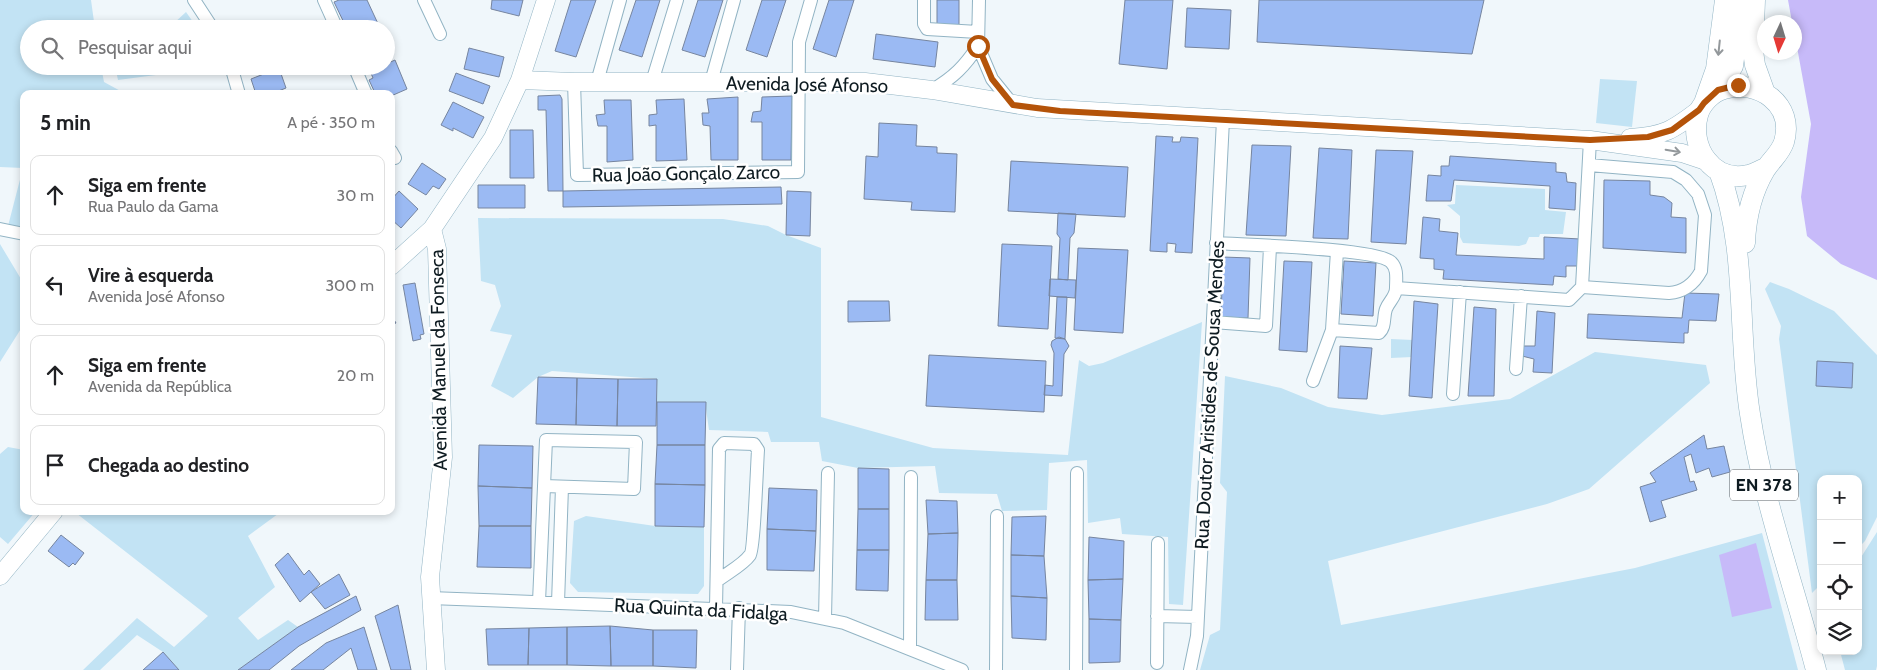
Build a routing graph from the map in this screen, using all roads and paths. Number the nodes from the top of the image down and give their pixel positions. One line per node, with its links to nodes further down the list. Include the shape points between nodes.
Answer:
1 (194, 0): 14 (street)
2 (324, 0): 15 (street)
3 (424, 0): 17 (street)
4 (546, 0): 21 (street)
5 (620, 0): 23 (street)
6 (678, 0): 24 (street)
7 (734, 0): 25 (street)
8 (811, 0): 26 (street, via 798,42)
9 (924, 0): 16 (street, via 924,24 927,28)
10 (979, 0): 16 (street)
11 (1725, 0): 31 (main road, EN 378, one-way to 31, via 1716,69)
12 (1742, 0): 31 (main road, EN 378, via 1733,66)
13 (1755, 0): 30 (main road, EN 378, via 1753,51)
14 (207, 20)
15 (333, 20)
16 (978, 32): 18 (street)
17 (440, 34)
18 (978, 46): 29 (street, via 951,79); 32 (street, via 992,79)
19 (234, 75): 27 (street)
20 (358, 75): 28 (street)
21 (520, 80): 22 (street, Avenida José Afonso); 39 (street, via 493,138)
22 (574, 82): 23 (street, Avenida José Afonso); 26 (street, Rua João Gonçalo Zarco, via 577,175 798,172)
23 (597, 82): 24 (street, Avenida José Afonso)
24 (652, 82): 25 (street, Avenida José Afonso)
25 (711, 82): 26 (street, Avenida José Afonso)
26 (798, 82): 29 (street, Avenida José Afonso, via 865,82)
27 (238, 90)
28 (364, 90)
29 (932, 90): 32 (street, Avenida José Afonso)
30 (1765, 93): 31 (main road, via 1738,85); 37 (main road, EN 378, via 1777,105 1785,123 1784,141 1777,157)
31 (1707, 101): 34 (street, Avenida José Afonso, via 1672,130 1661,134); 36 (main road, EN 378, via 1695,138)
32 (1013, 105): 33 (street, Avenida José Afonso, via 1060,111)
33 (1223, 120): 34 (street, Avenida José Afonso); 41 (street, Rua Doutor Aristides de Sousa Mendes)
34 (1590, 140): 35 (street); 36 (street, Avenida José Afonso, one-way to 36, via 1675,151)
35 (1588, 165): 46 (street); 46 (street, via 1673,172 1693,186 1705,216 1701,271 1685,288 1669,293)
36 (1713, 166): 37 (main road, via 1739,176); 48 (main road, EN 378, via 1732,211)
37 (1766, 168): 48 (main road, EN 378, via 1758,182 1746,221)
38 (0, 229): 40 (street)
39 (432, 229): 44 (street); 65 (street, Avenida Manuel da Fonseca, via 437,249 443,457)
40 (20, 233)
41 (1216, 243): 42 (street); 50 (street, Rua Doutor Aristides de Sousa Mendes)
42 (1270, 247): 43 (street); 50 (street, via 1266,326)
43 (1337, 250): 45 (street, via 1391,262 1396,271); 51 (street)
44 (395, 262)
45 (1396, 288): 47 (street); 51 (street, via 1379,332)
46 (1582, 288): 49 (street, via 1569,300)
47 (1460, 292): 49 (street); 54 (street)
48 (1742, 295): 81 (main road, EN 378, via 1747,395 1759,465)
49 (1521, 296): 52 (street)
50 (1213, 322): 71 (street, Rua Doutor Aristides de Sousa Mendes)
51 (1332, 330): 53 (street)
52 (1516, 369)
53 (1313, 380)
54 (1454, 394)
55 (828, 473): 72 (street)
56 (1077, 473): 79 (street)
57 (911, 477): 73 (street)
58 (544, 486): 59 (street); 59 (street, via 546,440 636,442 634,489); 66 (street)
59 (562, 487): 67 (street)
60 (51, 515): 63 (street)
61 (997, 516): 78 (street)
62 (1158, 543): 70 (street)
63 (0, 576)
64 (717, 581): 64 (street, via 719,448 724,442 754,444 758,450 753,548 749,556); 68 (street)
65 (430, 598): 66 (street, Rua Quinta da Fidalga); 75 (street, Avenida Manuel da Fonseca)
66 (539, 602): 67 (street, Rua Quinta da Fidalga)
67 (558, 603): 68 (street, Rua Quinta da Fidalga)
68 (716, 608): 69 (street, Rua Quinta da Fidalga)
69 (739, 608): 72 (street, Rua Quinta da Fidalga, via 791,612); 76 (street)
70 (1157, 616): 71 (street); 74 (street)
71 (1198, 617): 80 (street, Rua Doutor Aristides de Sousa Mendes)
72 (825, 619): 73 (street, Rua Quinta da Fidalga, via 844,623)
73 (910, 649): 77 (street, Rua Quinta da Fidalga)
74 (1157, 663)
75 (436, 670)
76 (737, 670)
77 (962, 670)
78 (996, 670)
79 (1076, 670)
80 (1190, 670)
81 (1816, 670)

